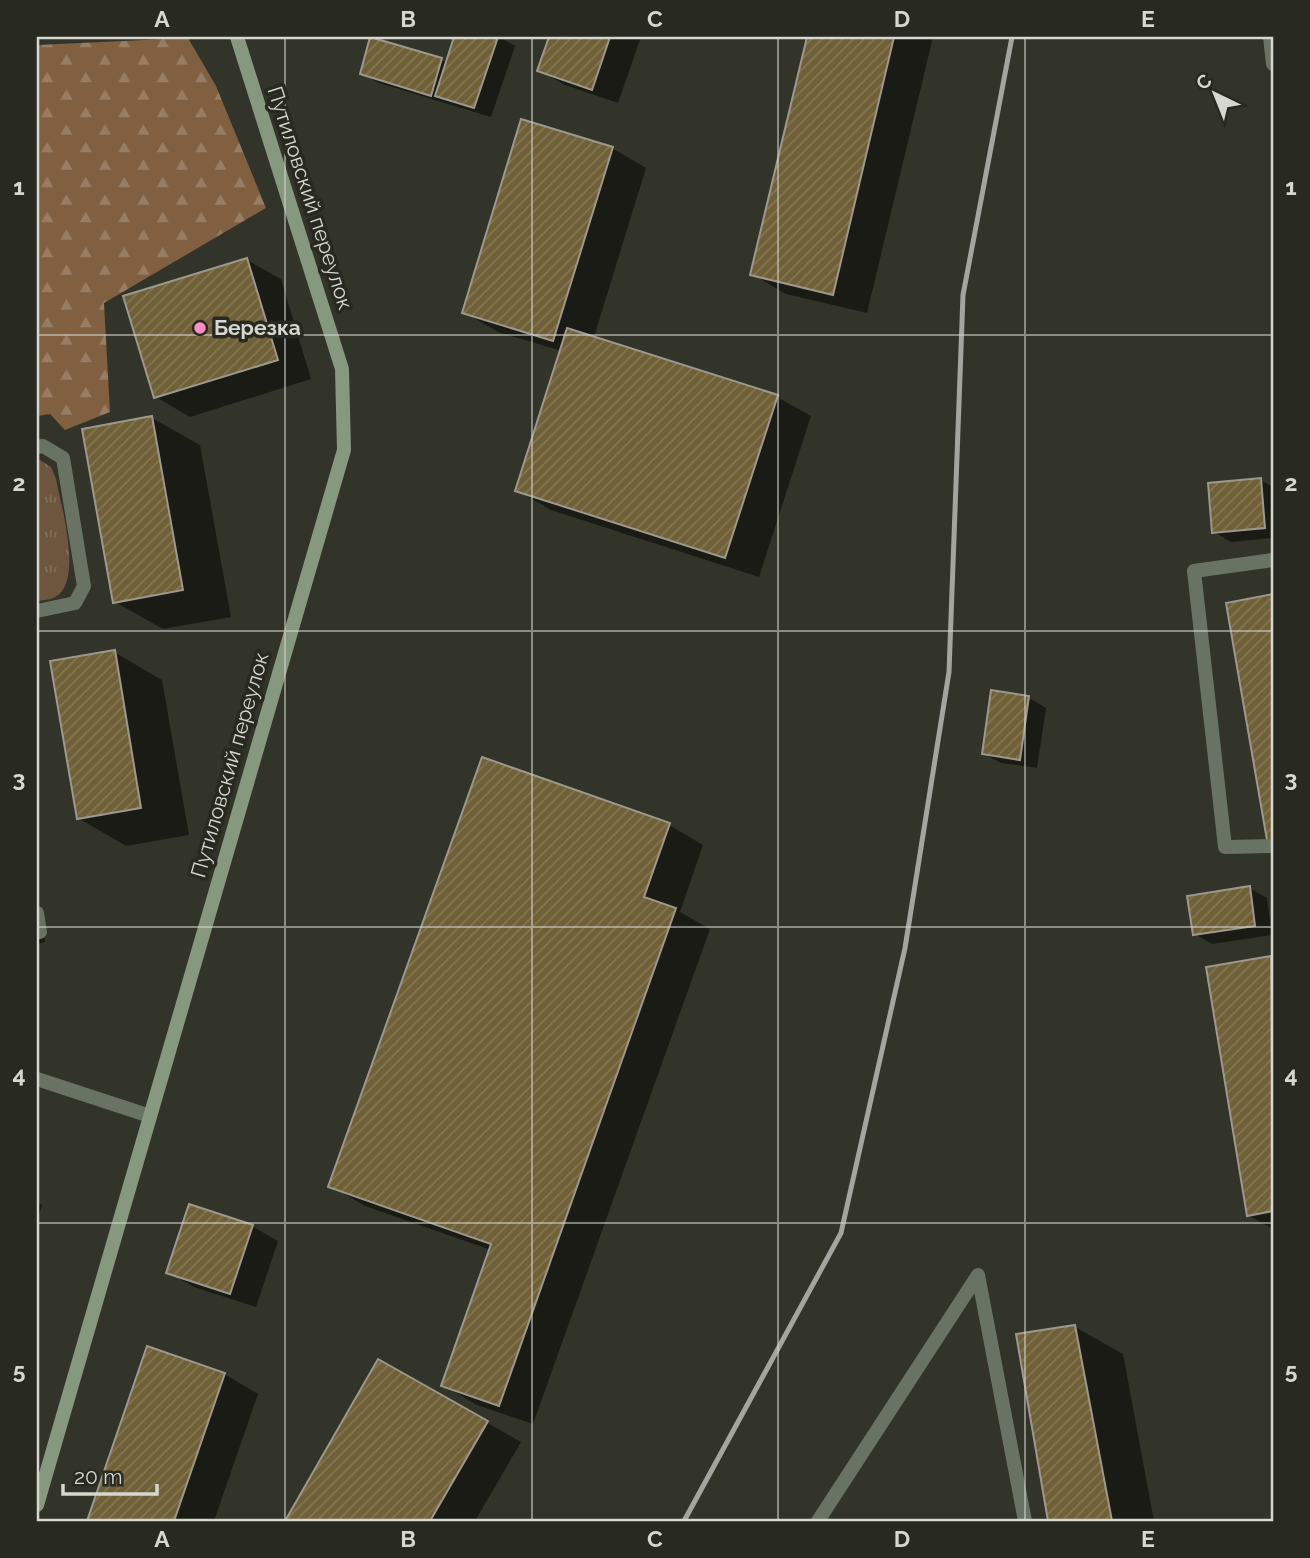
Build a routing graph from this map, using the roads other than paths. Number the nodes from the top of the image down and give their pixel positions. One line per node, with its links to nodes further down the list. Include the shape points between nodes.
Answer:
1 (237, 37): 11 (main road, Путиловский переулок, via 342,369 344,450)
2 (1269, 37): 3 (street)
3 (1273, 64)
4 (37, 447): 6 (street, via 63,457 84,586 75,603)
5 (1273, 560): 7 (street, via 1194,571 1225,847)
6 (37, 611)
7 (1273, 846)
8 (37, 913): 9 (street)
9 (37, 932)
10 (37, 1079): 11 (street)
11 (150, 1116): 12 (main road, Путиловский переулок)
12 (37, 1505)
13 (820, 1521): 14 (street, via 978,1275)
14 (1025, 1521)

